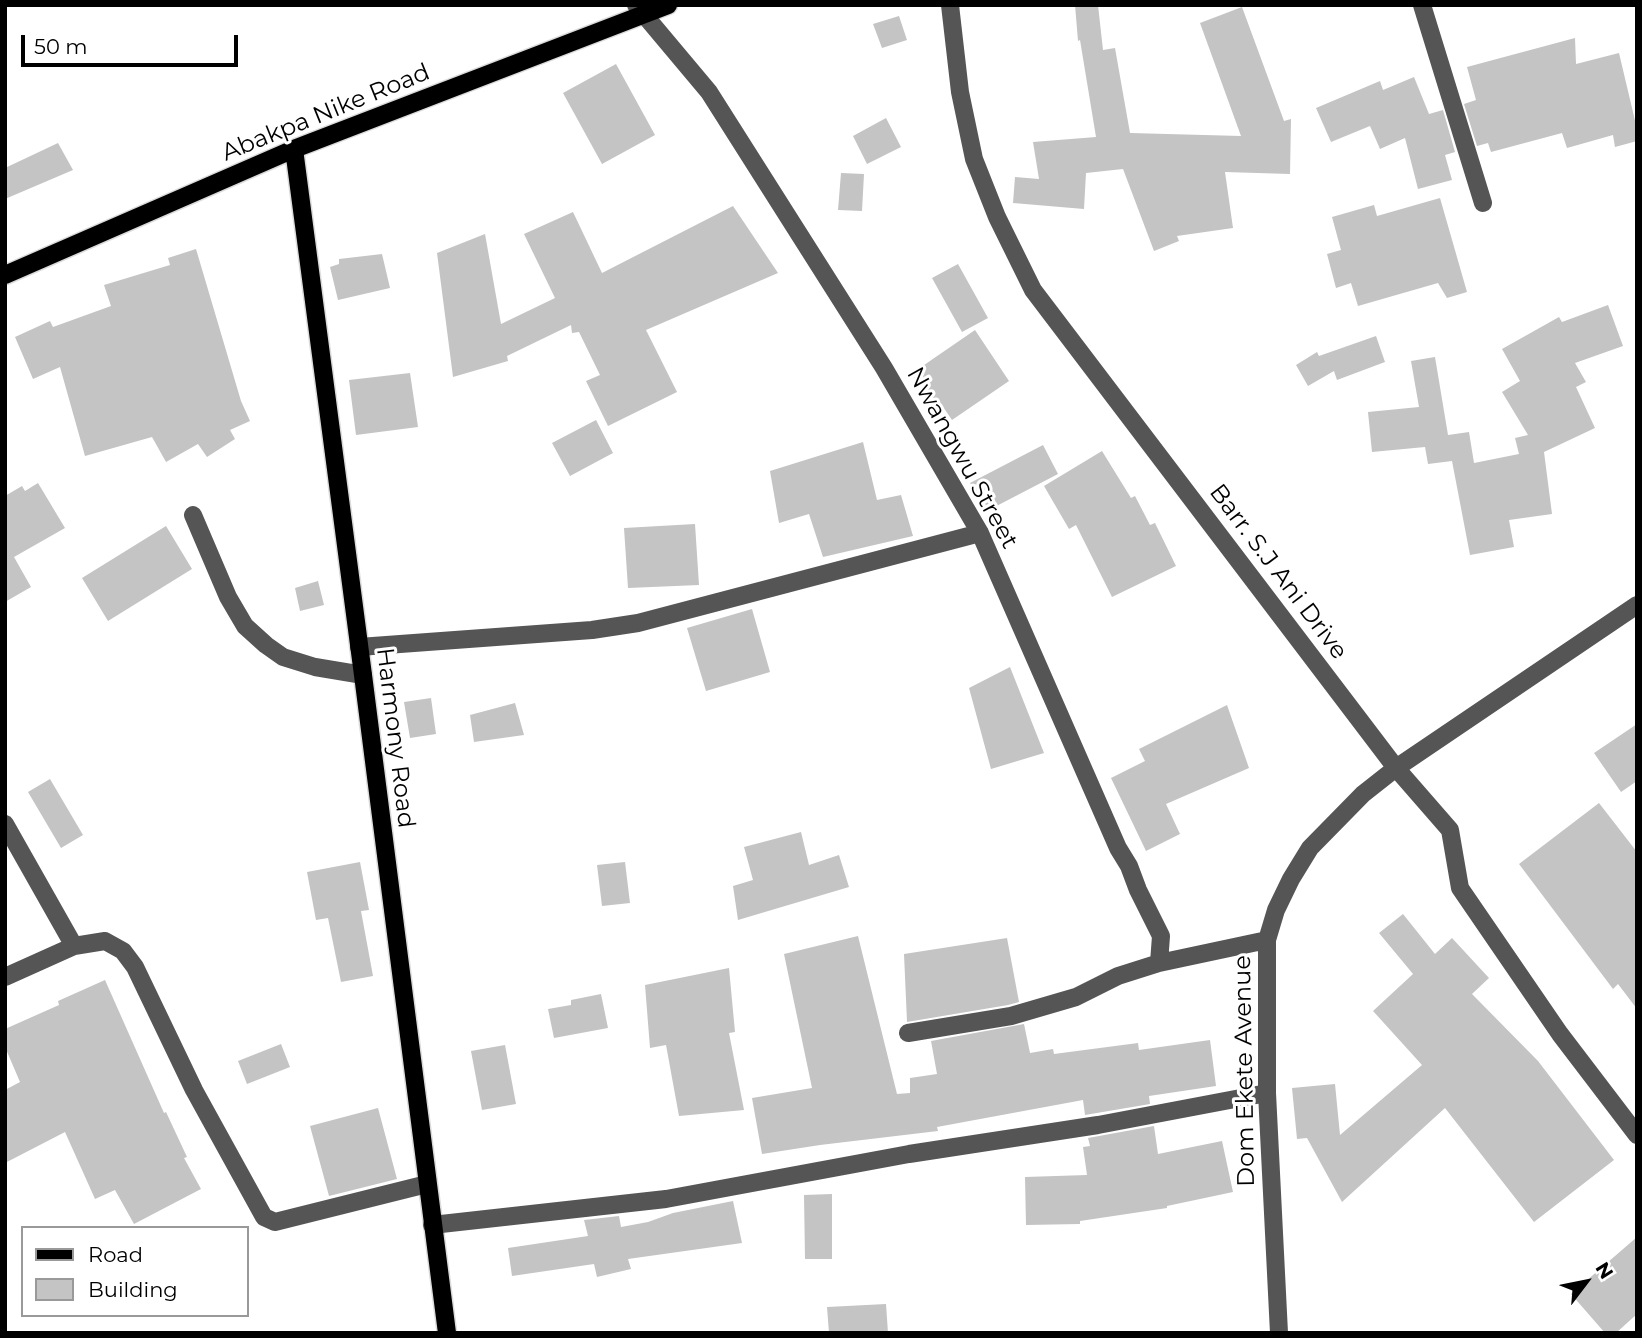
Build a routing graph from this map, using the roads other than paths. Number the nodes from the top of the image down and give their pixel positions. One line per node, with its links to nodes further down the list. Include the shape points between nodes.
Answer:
1 (668, 5): 4 (main road, Abakpa Nike Road)
2 (950, 5): 13 (street, Barr. S.J Ani Drive, via 960,92 974,159 1034,290)
3 (1422, 5): 6 (street)
4 (640, 11): 5 (main road, Abakpa Nike Road); 9 (street, Nwangwu Street, via 709,92 884,368)
5 (294, 149): 7 (main road, Abakpa Nike Road); 11 (main road, Harmony Road)
6 (1483, 203)
7 (5, 275)
8 (193, 515): 12 (street, via 245,626 284,657)
9 (980, 533): 11 (street, via 638,624); 17 (street, Nwangwu Street, via 1161,936)
10 (1637, 605): 13 (street, Dom Ekete Avenue)
11 (359, 647): 12 (main road, Harmony Road)
12 (363, 675): 22 (main road, Harmony Road)
13 (1396, 768): 15 (street, Dom Ekete Avenue, via 1310,848 1276,910); 21 (street, Barr. S.J Ani Drive, via 1450,830 1460,888 1560,1034)
14 (5, 824): 16 (street)
15 (1267, 940): 17 (street); 20 (street, Dom Ekete Avenue)
16 (74, 946): 18 (street); 22 (street, via 105,941 123,951 135,967 194,1090 264,1217 275,1222)
17 (1159, 963): 19 (street, via 1118,976 1076,997 1012,1016)
18 (5, 977)
19 (908, 1033)
20 (1267, 1093): 23 (street, via 666,1199); 25 (street, Dom Ekete Avenue)
21 (1637, 1135)
22 (427, 1184): 23 (main road, Harmony Road)
23 (432, 1225): 24 (main road, Harmony Road)
24 (447, 1333)
25 (1279, 1333)

